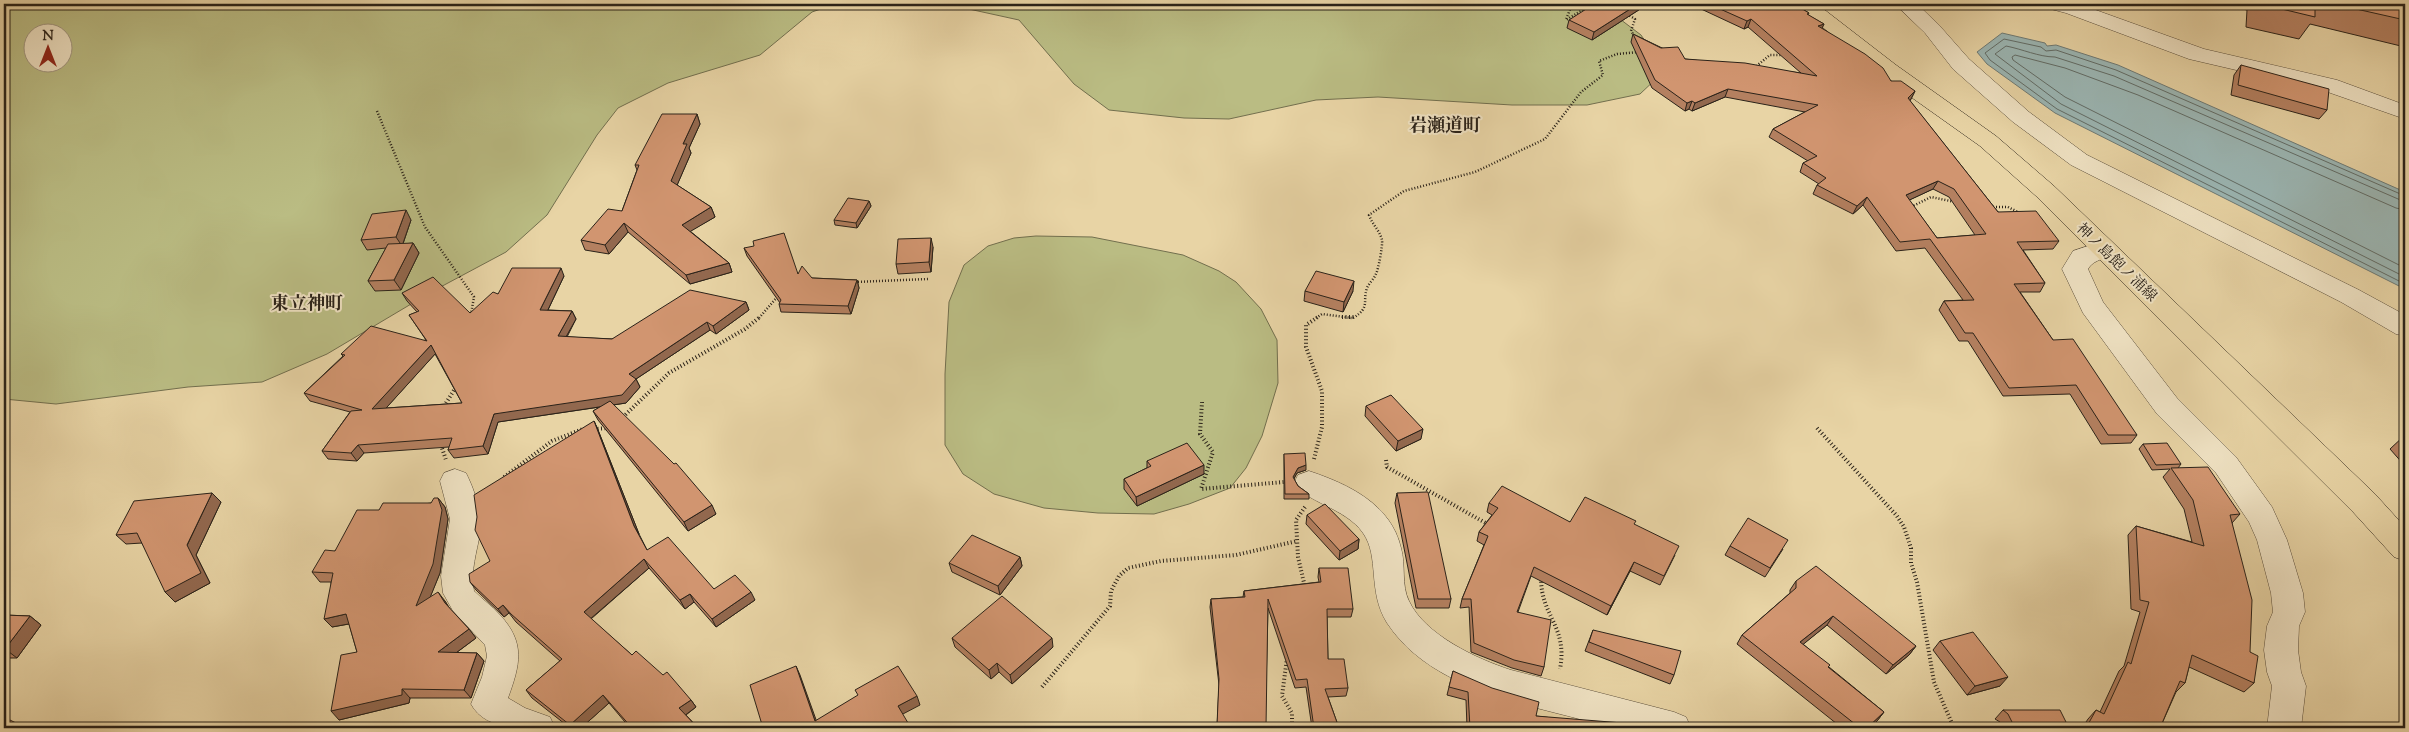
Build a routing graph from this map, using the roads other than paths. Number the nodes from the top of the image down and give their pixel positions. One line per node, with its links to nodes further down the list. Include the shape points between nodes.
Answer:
1 (1805, 4): 5 (main road, 神ノ島飽ノ浦線, via 1888,70 1988,141 2045,191)
2 (1905, 4): 6 (street, via 1932,28 1961,64 2021,117 2079,160 2350,296)
3 (2054, 4): 4 (street, via 2197,54 2329,85)
4 (2405, 112)
5 (2103, 249): 9 (main road, 神ノ島飽ノ浦線, via 2364,503); 12 (street, via 2082,257 2075,269 2092,306 2167,406 2226,465 2261,516 2272,540 2288,593 2281,650 2289,686)
6 (2405, 327)
7 (455, 481): 10 (street, via 465,513 457,577 459,595 491,625 503,651 504,665 488,704)
8 (1309, 482): 11 (street, via 1360,508 1374,524 1386,551 1390,596 1403,620 1427,644 1489,678)
9 (2405, 548)
10 (538, 728)
11 (1674, 728)
12 (2284, 728)

